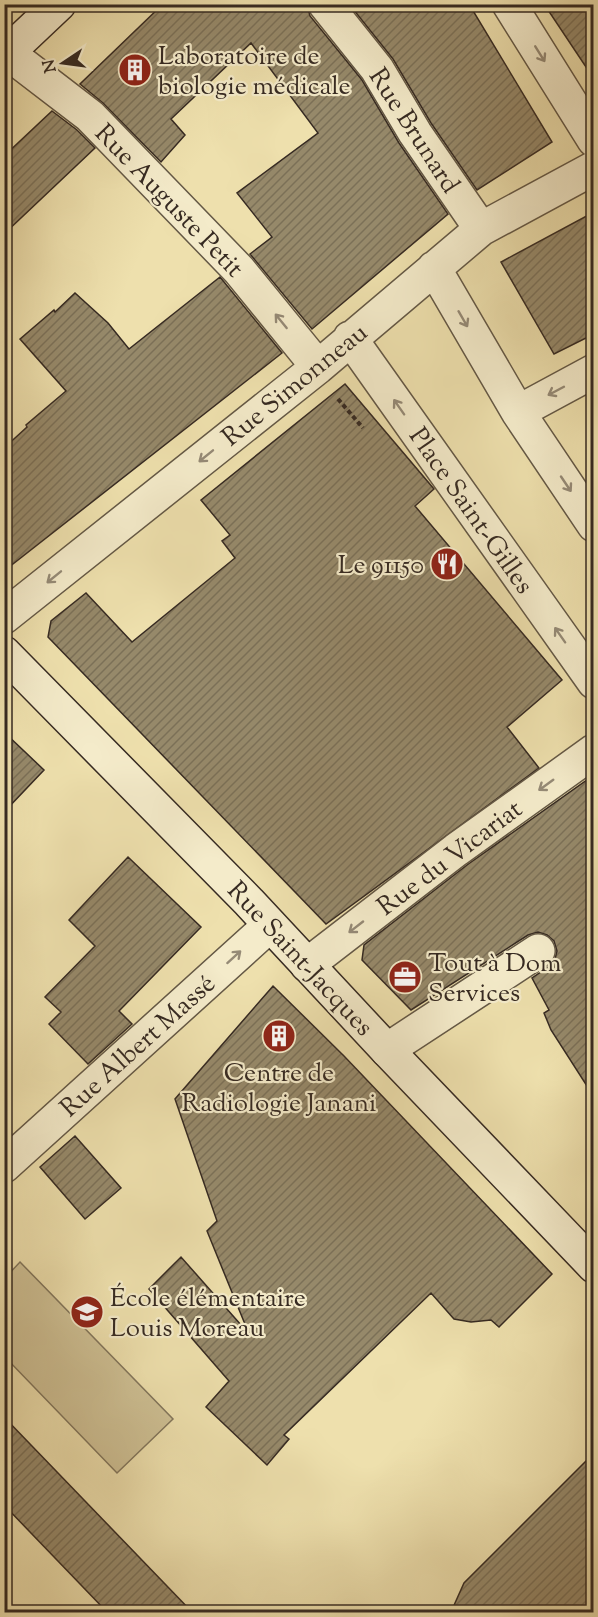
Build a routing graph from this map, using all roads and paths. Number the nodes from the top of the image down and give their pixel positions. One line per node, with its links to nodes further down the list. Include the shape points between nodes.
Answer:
1 (59, 4): 4 (street)
2 (325, 4): 7 (street, Rue Brunard, via 377,69 415,133)
3 (509, 4): 5 (street, one-way to 5)
4 (6, 53): 10 (street, Rue Auguste Petit, one-way to 4, via 238,270 90,116)
5 (594, 140)
6 (594, 168): 7 (street, Rue Simonneau)
7 (481, 228): 8 (street, Rue Simonneau)
8 (434, 268): 9 (street, Rue Simonneau); 12 (street, one-way to 12)
9 (351, 338): 10 (street, Rue Simonneau); 16 (street, Place Saint-Gilles, one-way to 9)
10 (318, 367): 14 (street, Rue Simonneau, one-way to 14)
11 (594, 371): 12 (street, one-way to 12)
12 (518, 412): 13 (street, one-way to 13)
13 (594, 525)
14 (4, 616)
15 (4, 653): 18 (street, Rue Saint-Jacques)
16 (594, 682)
17 (594, 751): 20 (street, Rue du Vicariat, one-way to 20)
18 (270, 925): 20 (street, Rue Saint-Jacques); 22 (street, Rue Albert Massé, one-way to 18)
19 (538, 951): 21 (street)
20 (307, 964): 21 (street, Rue Saint-Jacques)
21 (387, 1050): 23 (street, Rue Saint-Jacques)
22 (4, 1166)
23 (589, 1252)

